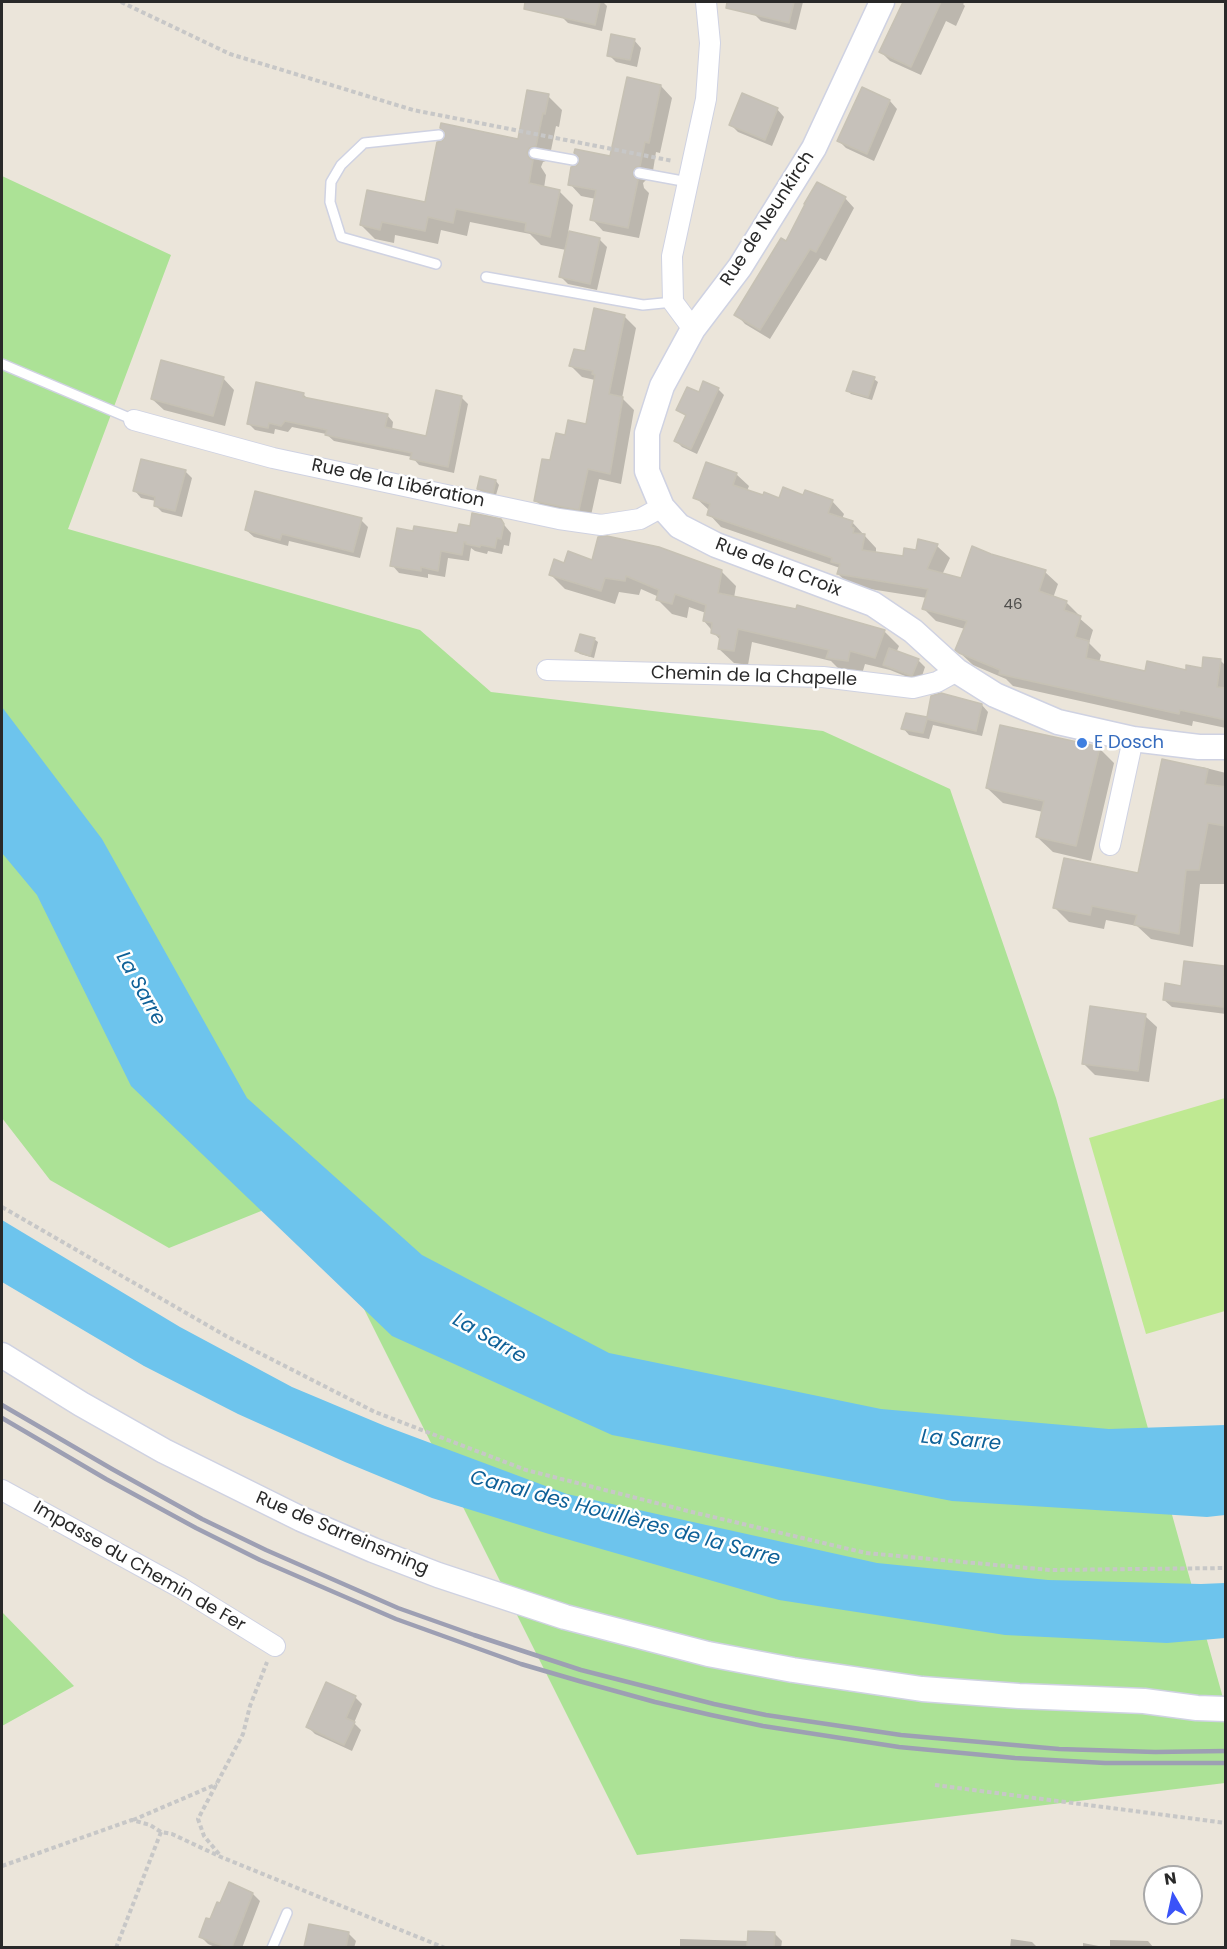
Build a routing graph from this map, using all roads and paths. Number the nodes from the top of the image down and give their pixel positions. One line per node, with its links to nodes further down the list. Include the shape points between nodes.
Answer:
1 (122, 2): 8 (path, via 230,54 413,110)
2 (706, 2): 8 (street, via 710,43 706,99)
3 (882, 2): 12 (street, Rue de Neunkirch, via 814,148 740,267)
4 (439, 135): 9 (lane, via 364,143 341,165 331,182 330,202 341,237)
5 (534, 153): 6 (lane)
6 (573, 160)
7 (639, 173): 8 (lane)
8 (690, 173): 11 (street, via 672,256)
9 (436, 264)
10 (486, 276): 11 (lane, via 643,305)
11 (673, 302): 12 (street)
12 (693, 329): 15 (street, Rue de Neunkirch, via 662,386)
13 (2, 364): 14 (lane)
14 (134, 420): 16 (street, Rue de la Libération, via 273,458 559,519 601,525 640,519)
15 (647, 433): 16 (street, Rue de la Croix, via 647,471)
16 (662, 507): 18 (street, Rue de la Croix, via 680,526 716,545 873,604 913,631)
17 (547, 670): 18 (street, Chemin de la Chapelle, via 823,677 913,688 937,682)
18 (957, 671): 19 (street, Rue de la Croix, via 995,695 1058,722)
19 (1133, 739): 20 (street, Rue de la Croix); 21 (street)
20 (1226, 747)
21 (1110, 845)
22 (2, 1207): 25 (path, via 226,1336 375,1412 526,1470 866,1553 1050,1570)
23 (2, 1355): 28 (street, Rue de Sarreinsming, via 164,1451 301,1519 438,1575 544,1610 708,1654 793,1670 922,1689)
24 (2, 1490): 26 (street, Impasse du Chemin de Fer, via 181,1588)
25 (1226, 1568)
26 (275, 1646): 30 (path, via 257,1686 243,1734)
27 (1226, 1694): 28 (street)
28 (1144, 1701): 29 (street)
29 (1226, 1709)
30 (217, 1784): 32 (path); 35 (path, via 198,1819 204,1836)
31 (935, 1785): 33 (path)
32 (132, 1820): 34 (path); 36 (path)
33 (1226, 1823)
34 (161, 1832): 35 (path); 38 (path)
35 (221, 1857): 40 (path)
36 (2, 1866)
37 (286, 1913): 39 (lane)
38 (116, 1947)
39 (272, 1947)
40 (445, 1947)

